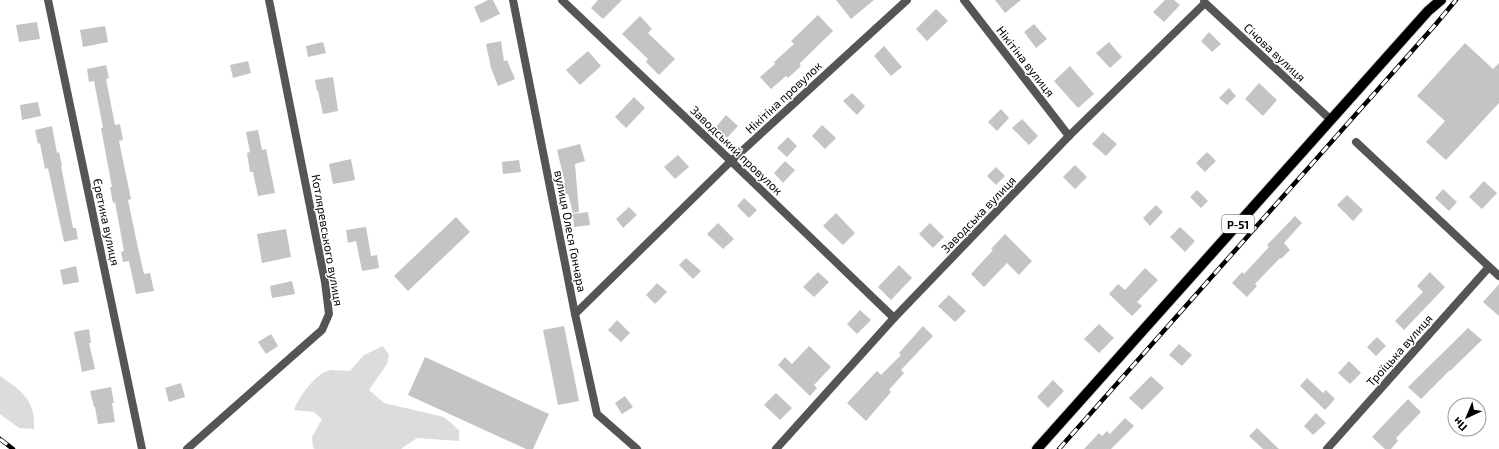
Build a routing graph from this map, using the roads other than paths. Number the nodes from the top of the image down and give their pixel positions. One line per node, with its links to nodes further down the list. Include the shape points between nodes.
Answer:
1 (48, 0): 17 (street, Єретика вулиця)
2 (269, 0): 18 (street, Котляревського вулиця, via 325,282 329,314 322,330)
3 (513, 0): 15 (street, вулиця Олеся Гончара)
4 (562, 0): 12 (street, Заводський провулок)
5 (907, 0): 12 (street, Нікітіна провулок)
6 (964, 0): 10 (street, Нікітіна вулиця)
7 (1441, 0): 9 (main road, Р-51, via 1428,11)
8 (1205, 2): 9 (street, Січова вулиця); 10 (street, Заводська вулиця)
9 (1331, 120): 21 (main road, Р-51)
10 (1069, 136): 16 (street, Заводська вулиця)
11 (1356, 142): 13 (street)
12 (732, 161): 15 (street, Нікітіна провулок); 16 (street, Заводський провулок)
13 (1489, 267): 14 (street); 22 (street, Троїцька вулиця)
14 (1499, 276)
15 (575, 314): 19 (street, вулиця Олеся Гончара, via 597,414)
16 (894, 318): 20 (street, Заводська вулиця)
17 (142, 449)
18 (187, 449)
19 (638, 449)
20 (776, 449)
21 (1037, 449)
22 (1327, 449)

